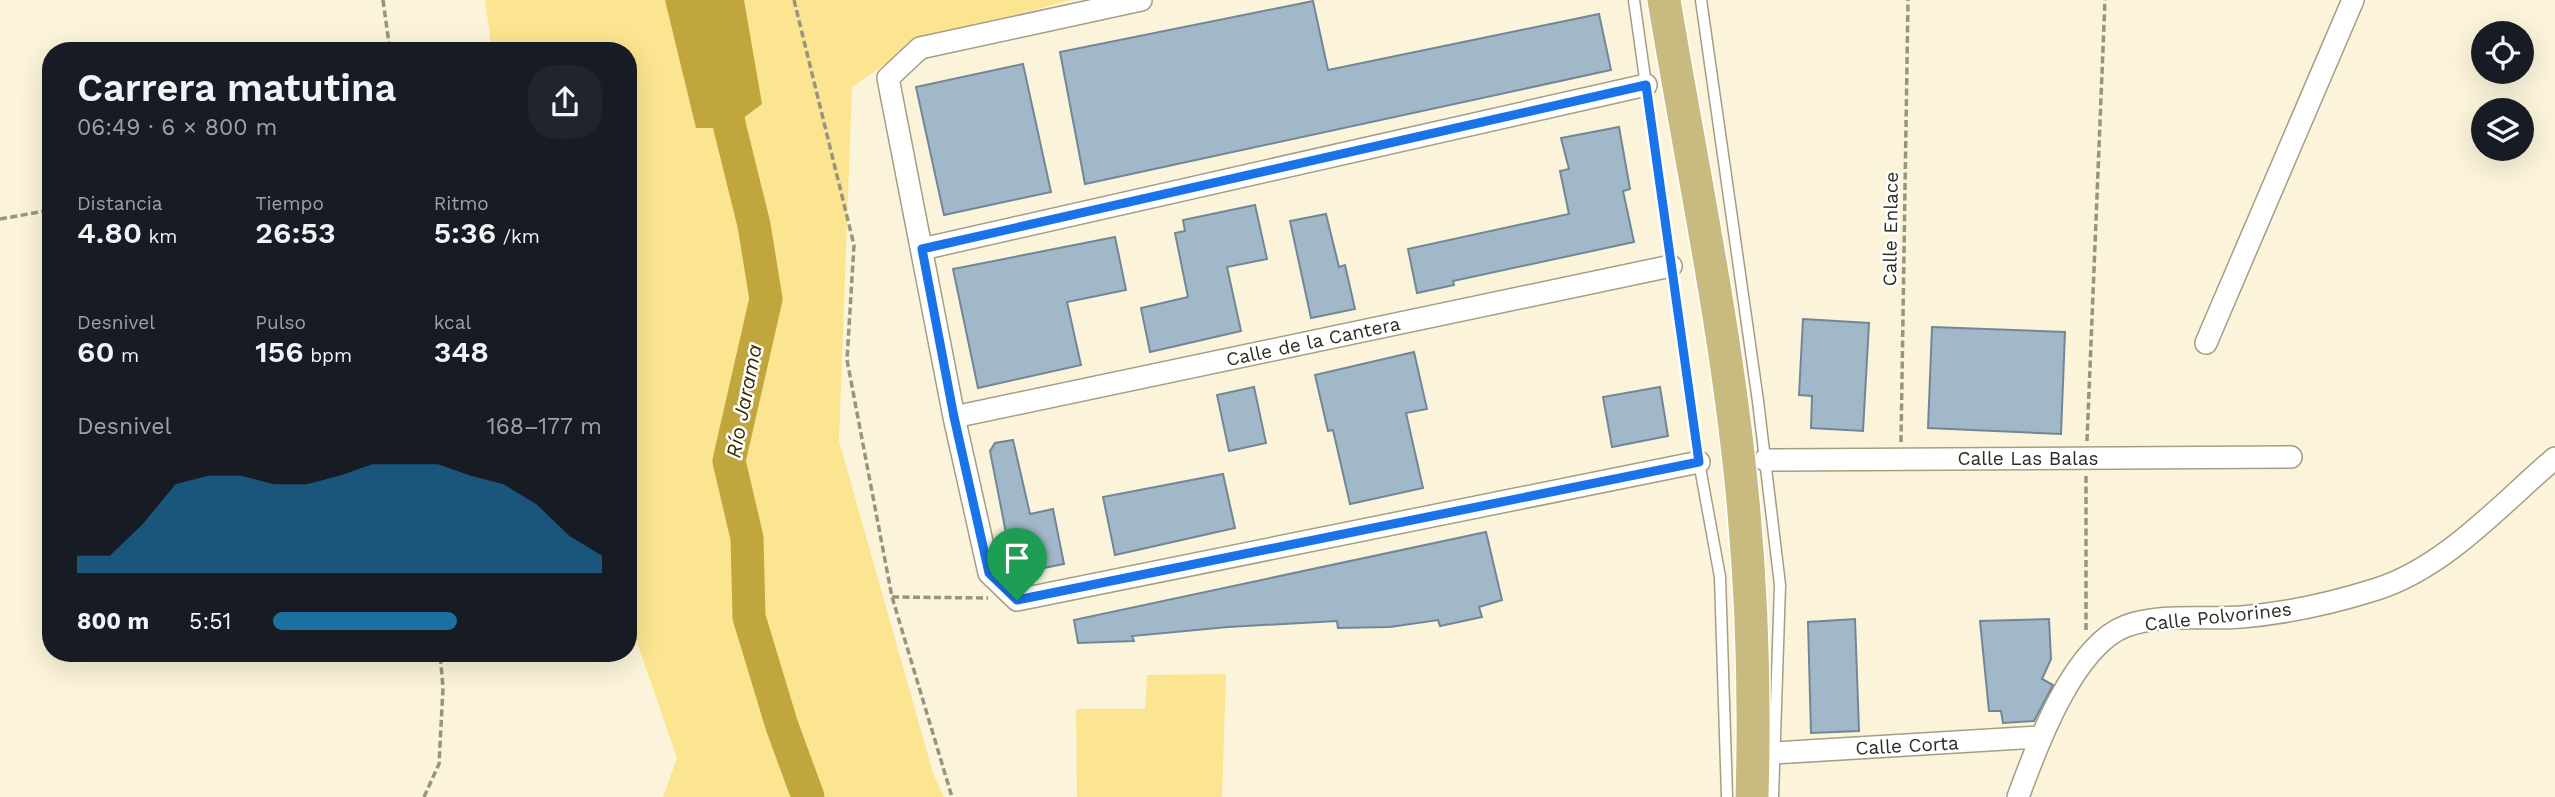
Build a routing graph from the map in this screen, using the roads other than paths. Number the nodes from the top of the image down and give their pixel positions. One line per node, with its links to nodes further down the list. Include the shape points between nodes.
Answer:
1 (1141, 0): 7 (street, via 920,48 887,78)
2 (1634, 0): 6 (lane)
3 (1664, 0): 18 (main road, via 1742,491 1753,678)
4 (1701, 0): 13 (lane)
5 (2353, 0): 9 (street)
6 (1646, 85): 7 (street); 8 (lane)
7 (922, 249): 10 (street)
8 (1671, 266): 10 (street, Calle de la Cantera); 14 (lane)
9 (2206, 343)
10 (954, 417): 14 (street, via 989,573 1017,600)
11 (2291, 457): 13 (street, Calle Las Balas)
12 (2555, 458): 15 (street, Calle Polvorines, via 2432,562 2380,589 2300,609 2242,617 2165,618 2124,627 2086,656)
13 (1765, 460): 16 (lane, via 1780,585)
14 (1699, 462): 17 (lane, via 1720,577)
15 (2039, 737): 16 (street, Calle Corta); 20 (street, Calle Polvorines)
16 (1775, 753): 19 (lane)
17 (1727, 797)
18 (1752, 797)
19 (1773, 797)
20 (2018, 797)

